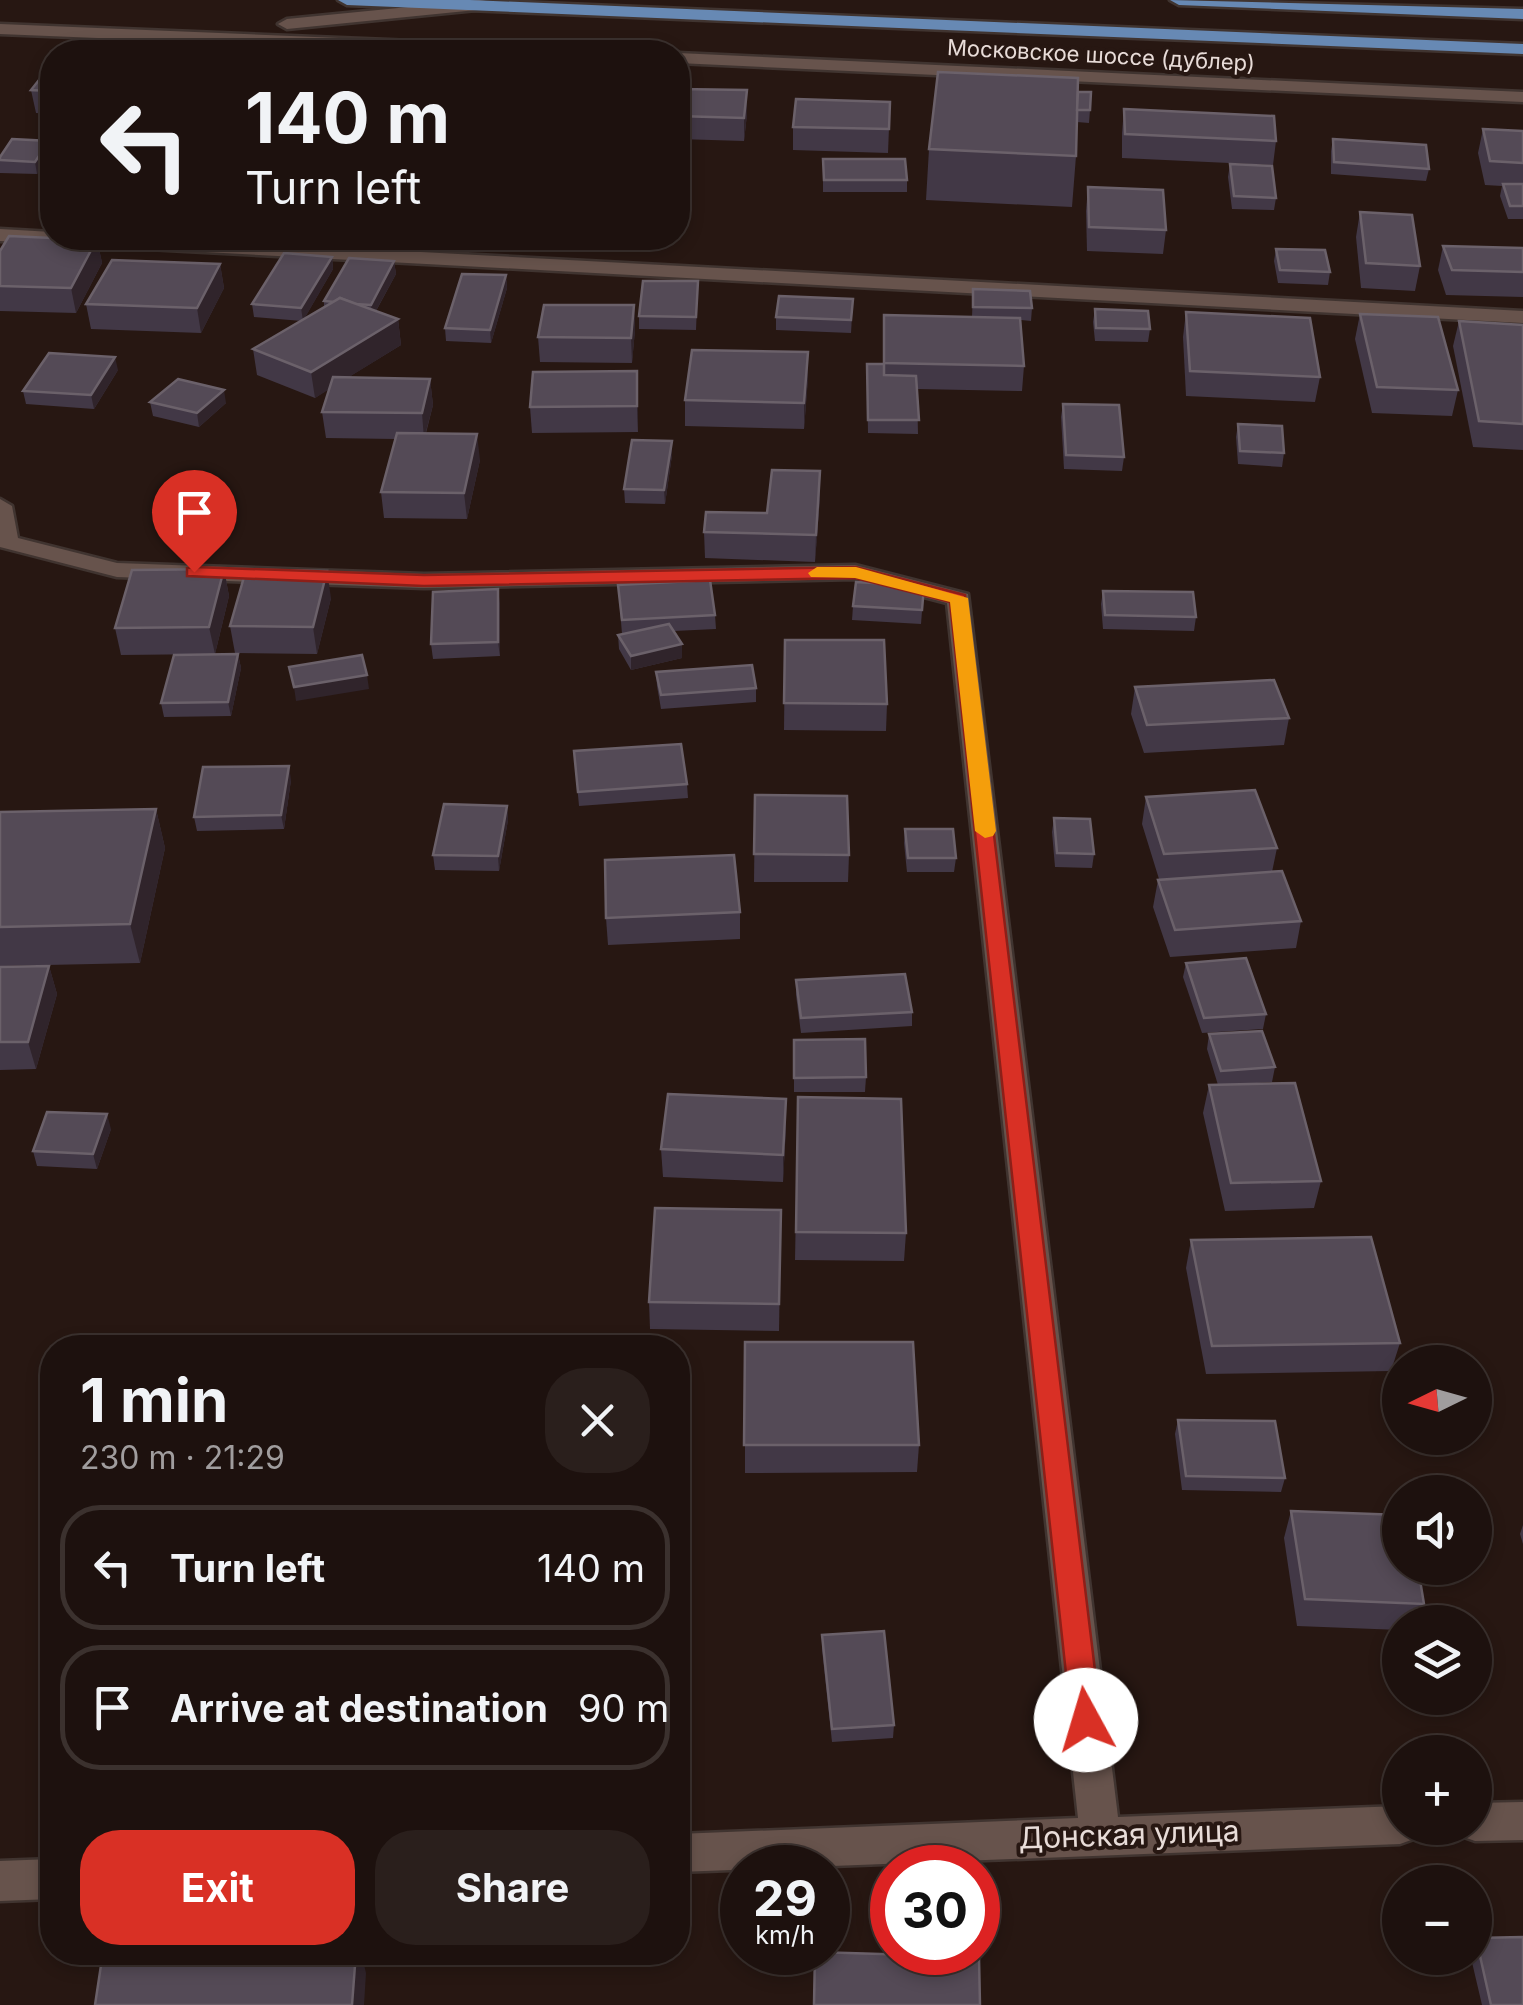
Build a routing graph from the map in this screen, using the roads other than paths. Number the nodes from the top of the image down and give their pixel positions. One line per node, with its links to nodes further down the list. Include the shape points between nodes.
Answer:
1 (347, 0): 3 (main road)
2 (1179, 0): 4 (main road)
3 (480, 6): 7 (street); 9 (main road)
4 (1445, 11): 5 (main road); 9 (main road, via 1489,29)
5 (1523, 14)
6 (0, 29): 7 (street)
7 (184, 34): 8 (street)
8 (309, 40)
9 (1463, 46): 10 (main road)
10 (1523, 49)
11 (690, 59): 12 (street, Московское шоссе (дублер))
12 (1523, 97)
13 (0, 235): 14 (street)
14 (40, 237)
15 (279, 250): 16 (street)
16 (1523, 317)
17 (0, 506): 21 (street, via 8,542 117,570 424,580 856,572 959,598)
18 (1523, 1821): 19 (street)
19 (1492, 1822)
20 (1382, 1826): 21 (street, Донская улица)
21 (1100, 1836): 22 (street, Донская улица)
22 (690, 1853)
23 (40, 1880): 24 (street)
24 (0, 1882)

